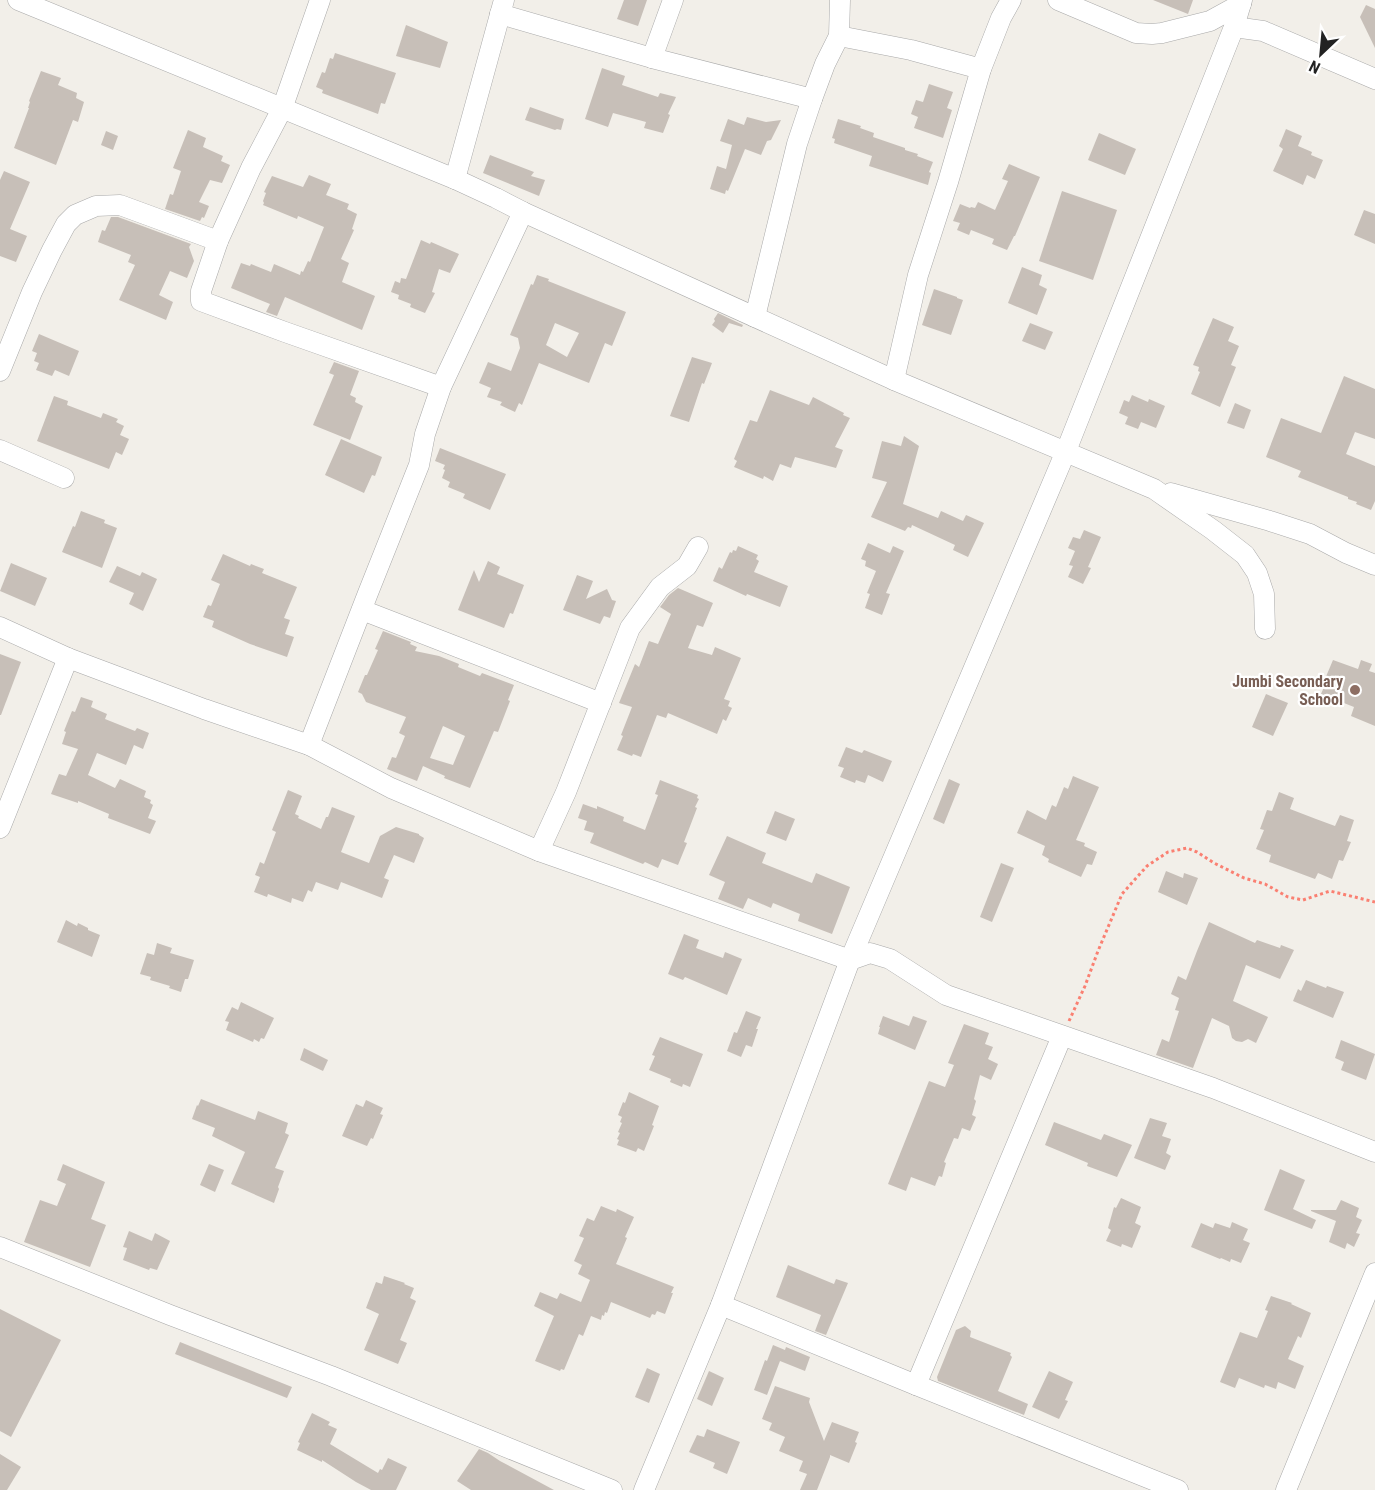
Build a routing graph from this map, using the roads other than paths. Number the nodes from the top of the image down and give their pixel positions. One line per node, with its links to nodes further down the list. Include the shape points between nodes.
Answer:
1 (18, 0): 15 (street)
2 (320, 0): 15 (street)
3 (673, 0): 11 (street)
4 (840, 0): 10 (street)
5 (1011, 0): 12 (street)
6 (1058, 0): 7 (street, via 1136,33 1152,34 1210,21)
7 (1242, 2): 9 (street)
8 (502, 7): 11 (street); 16 (street)
9 (1234, 27): 13 (street, via 1263,32); 24 (street)
10 (839, 36): 12 (street); 14 (street)
11 (652, 58): 14 (street)
12 (981, 69): 21 (street, via 918,275)
13 (1375, 79)
14 (812, 99): 19 (street, via 797,144)
15 (282, 109): 16 (street); 18 (street)
16 (455, 179): 17 (street)
17 (523, 212): 19 (street); 22 (street)
18 (219, 241): 20 (street, via 120,205 96,206 75,215 66,224 32,291); 22 (street, via 201,301)
19 (755, 317): 21 (street)
20 (0, 371)
21 (894, 380): 24 (street)
22 (441, 387): 29 (street, via 419,465)
23 (0, 450): 25 (street)
24 (1066, 451): 26 (street); 37 (street)
25 (64, 478)
26 (1154, 489): 28 (street, via 1310,534); 31 (street, via 1245,555 1264,594)
27 (698, 547): 33 (street, via 687,566 660,587 630,628)
28 (1375, 565)
29 (362, 610): 33 (street); 34 (street)
30 (0, 627): 32 (street)
31 (1265, 628)
32 (68, 658): 34 (street); 35 (street)
33 (601, 703): 36 (street)
34 (309, 746): 36 (street, via 391,788)
35 (0, 828)
36 (539, 851): 37 (street)
37 (850, 960): 38 (street, via 870,953 890,959 945,996); 42 (street)
38 (1062, 1036): 39 (street, via 1213,1088); 43 (street)
39 (1375, 1152)
40 (0, 1247): 44 (street)
41 (1375, 1273): 47 (street)
42 (721, 1305): 43 (street); 45 (street)
43 (916, 1385): 46 (street)
44 (612, 1490)
45 (644, 1490)
46 (1178, 1490)
47 (1286, 1490)

